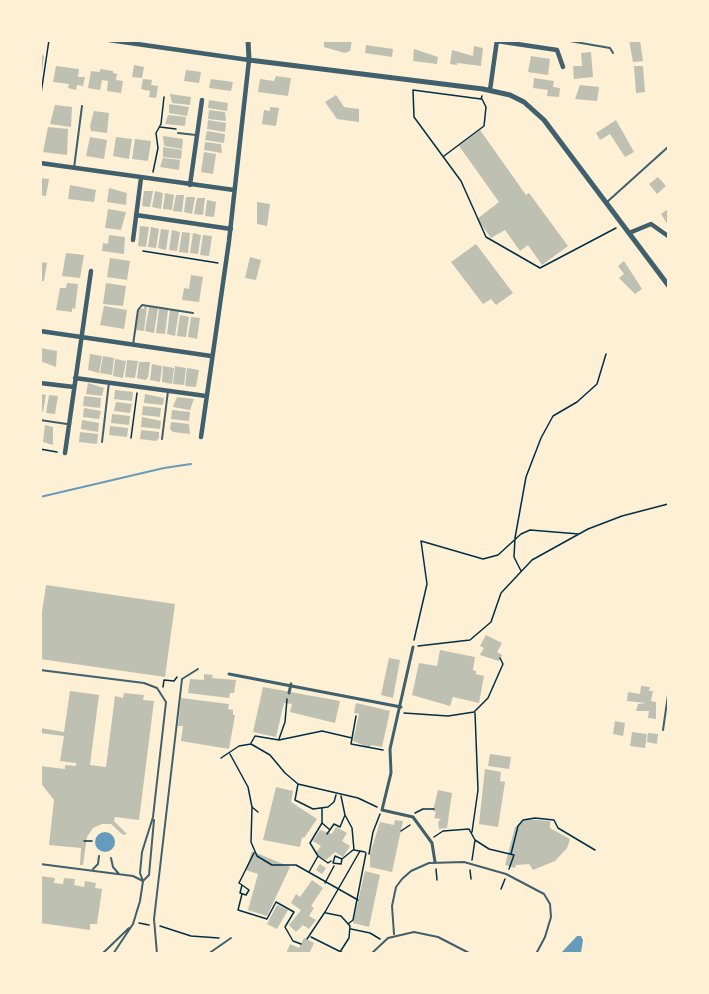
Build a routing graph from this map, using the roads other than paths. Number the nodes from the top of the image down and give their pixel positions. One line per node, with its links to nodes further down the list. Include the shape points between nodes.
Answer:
1 (109, 40): 6 (street)
2 (248, 40): 6 (street)
3 (564, 40): 5 (lane, via 610,48)
4 (497, 41): 7 (street, via 557,50); 8 (street)
5 (613, 53)
6 (249, 60): 8 (street); 18 (street)
7 (563, 67)
8 (490, 90): 19 (street, via 510,95 531,107)
9 (202, 100): 12 (street)
10 (82, 106): 15 (lane)
11 (178, 133): 12 (lane)
12 (197, 135): 17 (street)
13 (669, 147): 19 (lane)
14 (40, 163): 15 (street)
15 (74, 168): 16 (street)
16 (141, 178): 17 (street); 20 (street)
17 (190, 185): 18 (street)
18 (234, 190): 21 (street)
19 (607, 202): 22 (street)
20 (136, 215): 21 (street); 24 (street)
21 (231, 229): 31 (street)
22 (629, 233): 23 (street, via 651,224); 26 (street)
23 (669, 236)
24 (133, 240)
25 (91, 271): 29 (street)
26 (669, 285)
27 (193, 313): 30 (lane, via 142,305)
28 (40, 331): 29 (street)
29 (81, 337): 30 (street); 32 (street)
30 (133, 345): 31 (street)
31 (210, 356): 37 (street)
32 (75, 378): 33 (street); 35 (street)
33 (109, 382): 36 (street); 42 (lane)
34 (40, 383): 35 (street)
35 (74, 387): 39 (street)
36 (168, 391): 37 (street); 41 (lane)
37 (206, 396): 40 (street)
38 (40, 420): 39 (lane)
39 (69, 424): 43 (street)
40 (201, 437)
41 (162, 439)
42 (102, 442)
43 (65, 453)
44 (413, 646): 51 (street)
45 (198, 669): 66 (lane, via 183,679 173,747 155,925)
46 (40, 670): 53 (lane, via 157,688 166,709)
47 (229, 674): 48 (street)
48 (291, 684): 49 (street); 51 (street)
49 (289, 693)
50 (669, 695): 52 (lane)
51 (401, 708): 56 (street, via 390,749 391,773 382,810 413,817 432,843)
52 (663, 730)
53 (153, 817): 60 (lane, via 142,852); 60 (lane, via 149,875)
54 (99, 856): 58 (lane, via 98,864)
55 (111, 858): 59 (lane)
56 (435, 862): 61 (lane, via 411,871 396,887 392,906); 70 (lane, via 471,863 506,874 544,894 550,904 549,926)
57 (40, 864): 58 (lane)
58 (91, 870): 59 (lane)
59 (119, 874): 60 (lane)
60 (143, 881): 62 (lane, via 134,922)
61 (394, 934): 68 (lane); 69 (lane, via 425,933)
62 (124, 935): 64 (lane); 65 (lane)
63 (231, 938): 67 (lane)
64 (102, 954)
65 (113, 954)
66 (157, 954)
67 (208, 954)
68 (371, 954)
69 (471, 954)
70 (536, 954)

